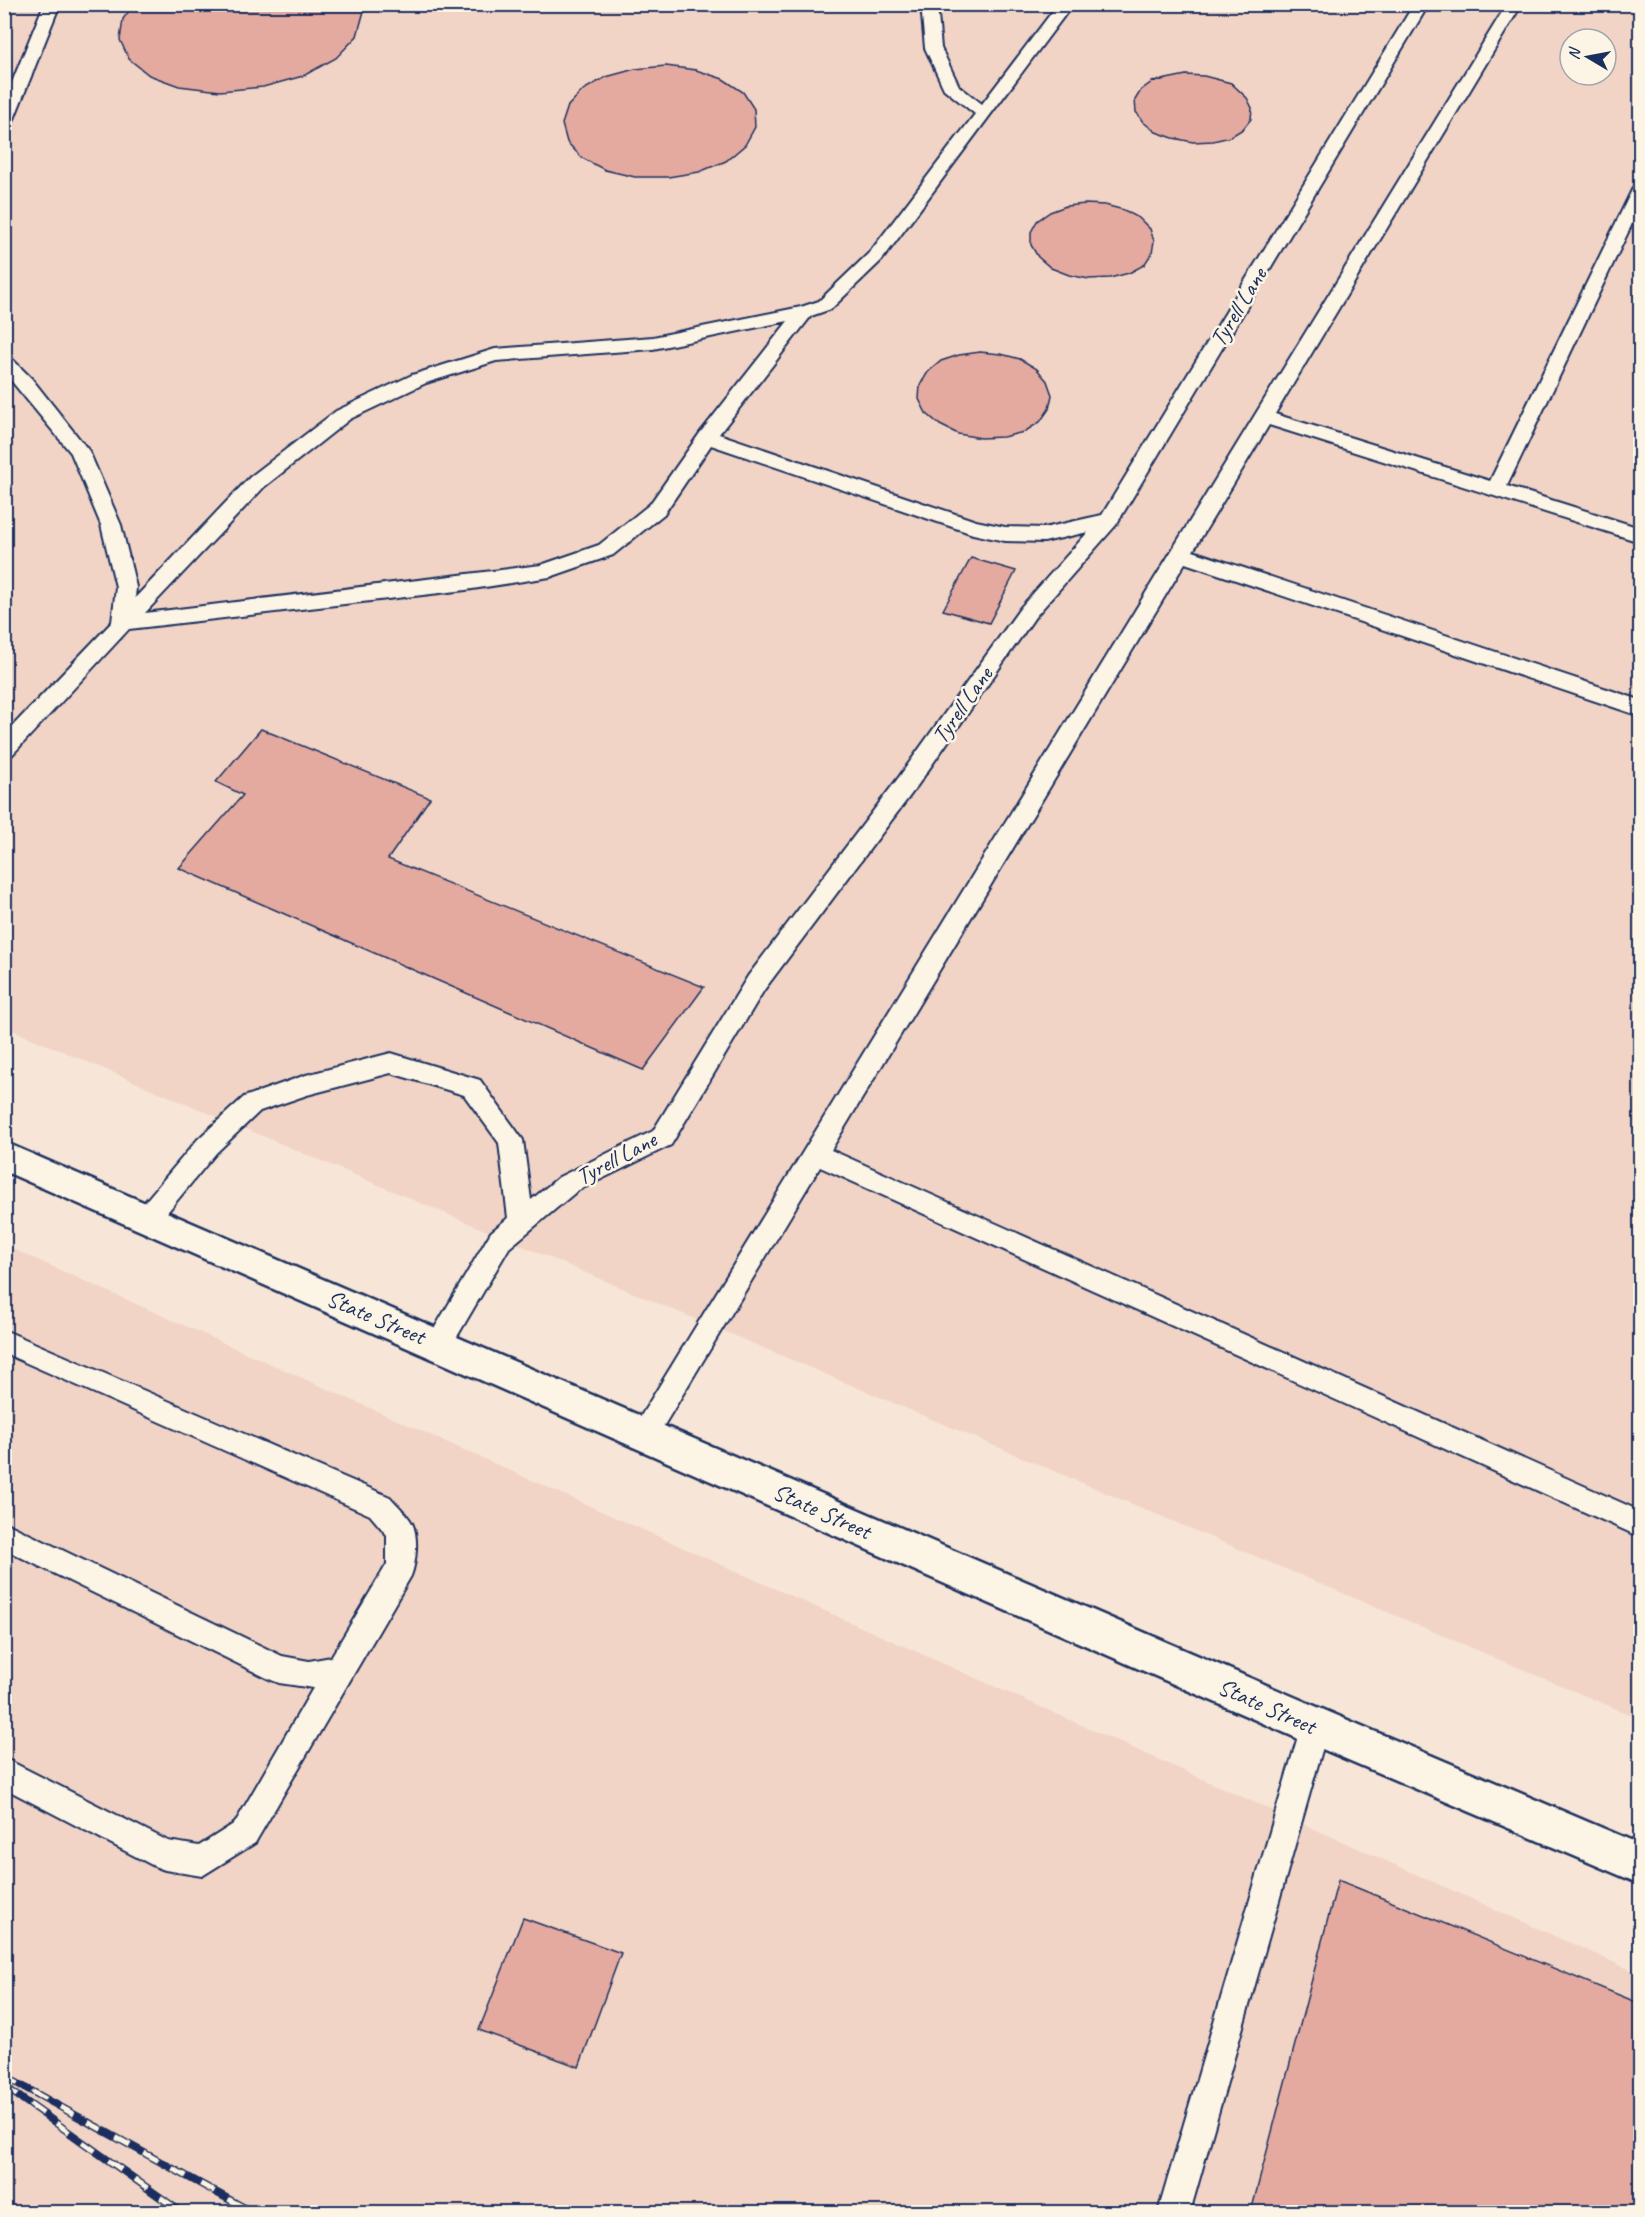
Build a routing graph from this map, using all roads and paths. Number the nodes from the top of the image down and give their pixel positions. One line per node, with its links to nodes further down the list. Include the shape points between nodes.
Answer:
1 (52, 4): 7 (lane)
2 (929, 4): 6 (lane, via 933,48 952,89)
3 (1066, 4): 6 (lane)
4 (1422, 4): 14 (lane, Tyrell Lane)
5 (1515, 4): 11 (lane)
6 (984, 113): 9 (lane, via 876,256 825,305)
7 (4, 124)
8 (1641, 190): 13 (lane)
9 (805, 312): 12 (lane); 17 (lane, via 653,343 495,355 419,379 343,415 257,482)
10 (4, 361): 17 (lane, via 80,451 111,525 126,587)
11 (1264, 417): 13 (lane); 16 (lane)
12 (707, 437): 14 (lane, via 973,527 1005,534 1044,535); 17 (lane, via 657,509 606,550 543,572)
13 (1495, 490): 15 (lane)
14 (1109, 520): 23 (lane, Tyrell Lane, via 1028,612 907,783 756,983 662,1138 568,1184)
15 (1638, 528)
16 (1181, 554): 18 (lane); 20 (lane)
17 (122, 623): 19 (lane)
18 (1641, 708)
19 (4, 748)
20 (815, 1154): 26 (lane); 27 (lane)
21 (4, 1156): 22 (street, State Street)
22 (147, 1218): 23 (lane, via 207,1146 252,1104 391,1063 472,1087 511,1140); 25 (street, State Street)
23 (521, 1223): 25 (lane, Tyrell Lane, via 500,1240)
24 (4, 1341): 29 (lane, via 380,1506 401,1530 401,1567)
25 (439, 1344): 26 (street, State Street)
26 (645, 1433): 30 (street, State Street)
27 (1641, 1524)
28 (4, 1535): 29 (lane, via 279,1669 309,1675)
29 (340, 1669): 31 (lane, via 245,1833 202,1861 165,1855)
30 (1315, 1726): 32 (street, State Street); 33 (lane)
31 (4, 1772)
32 (1641, 1864)
33 (1174, 2212)

